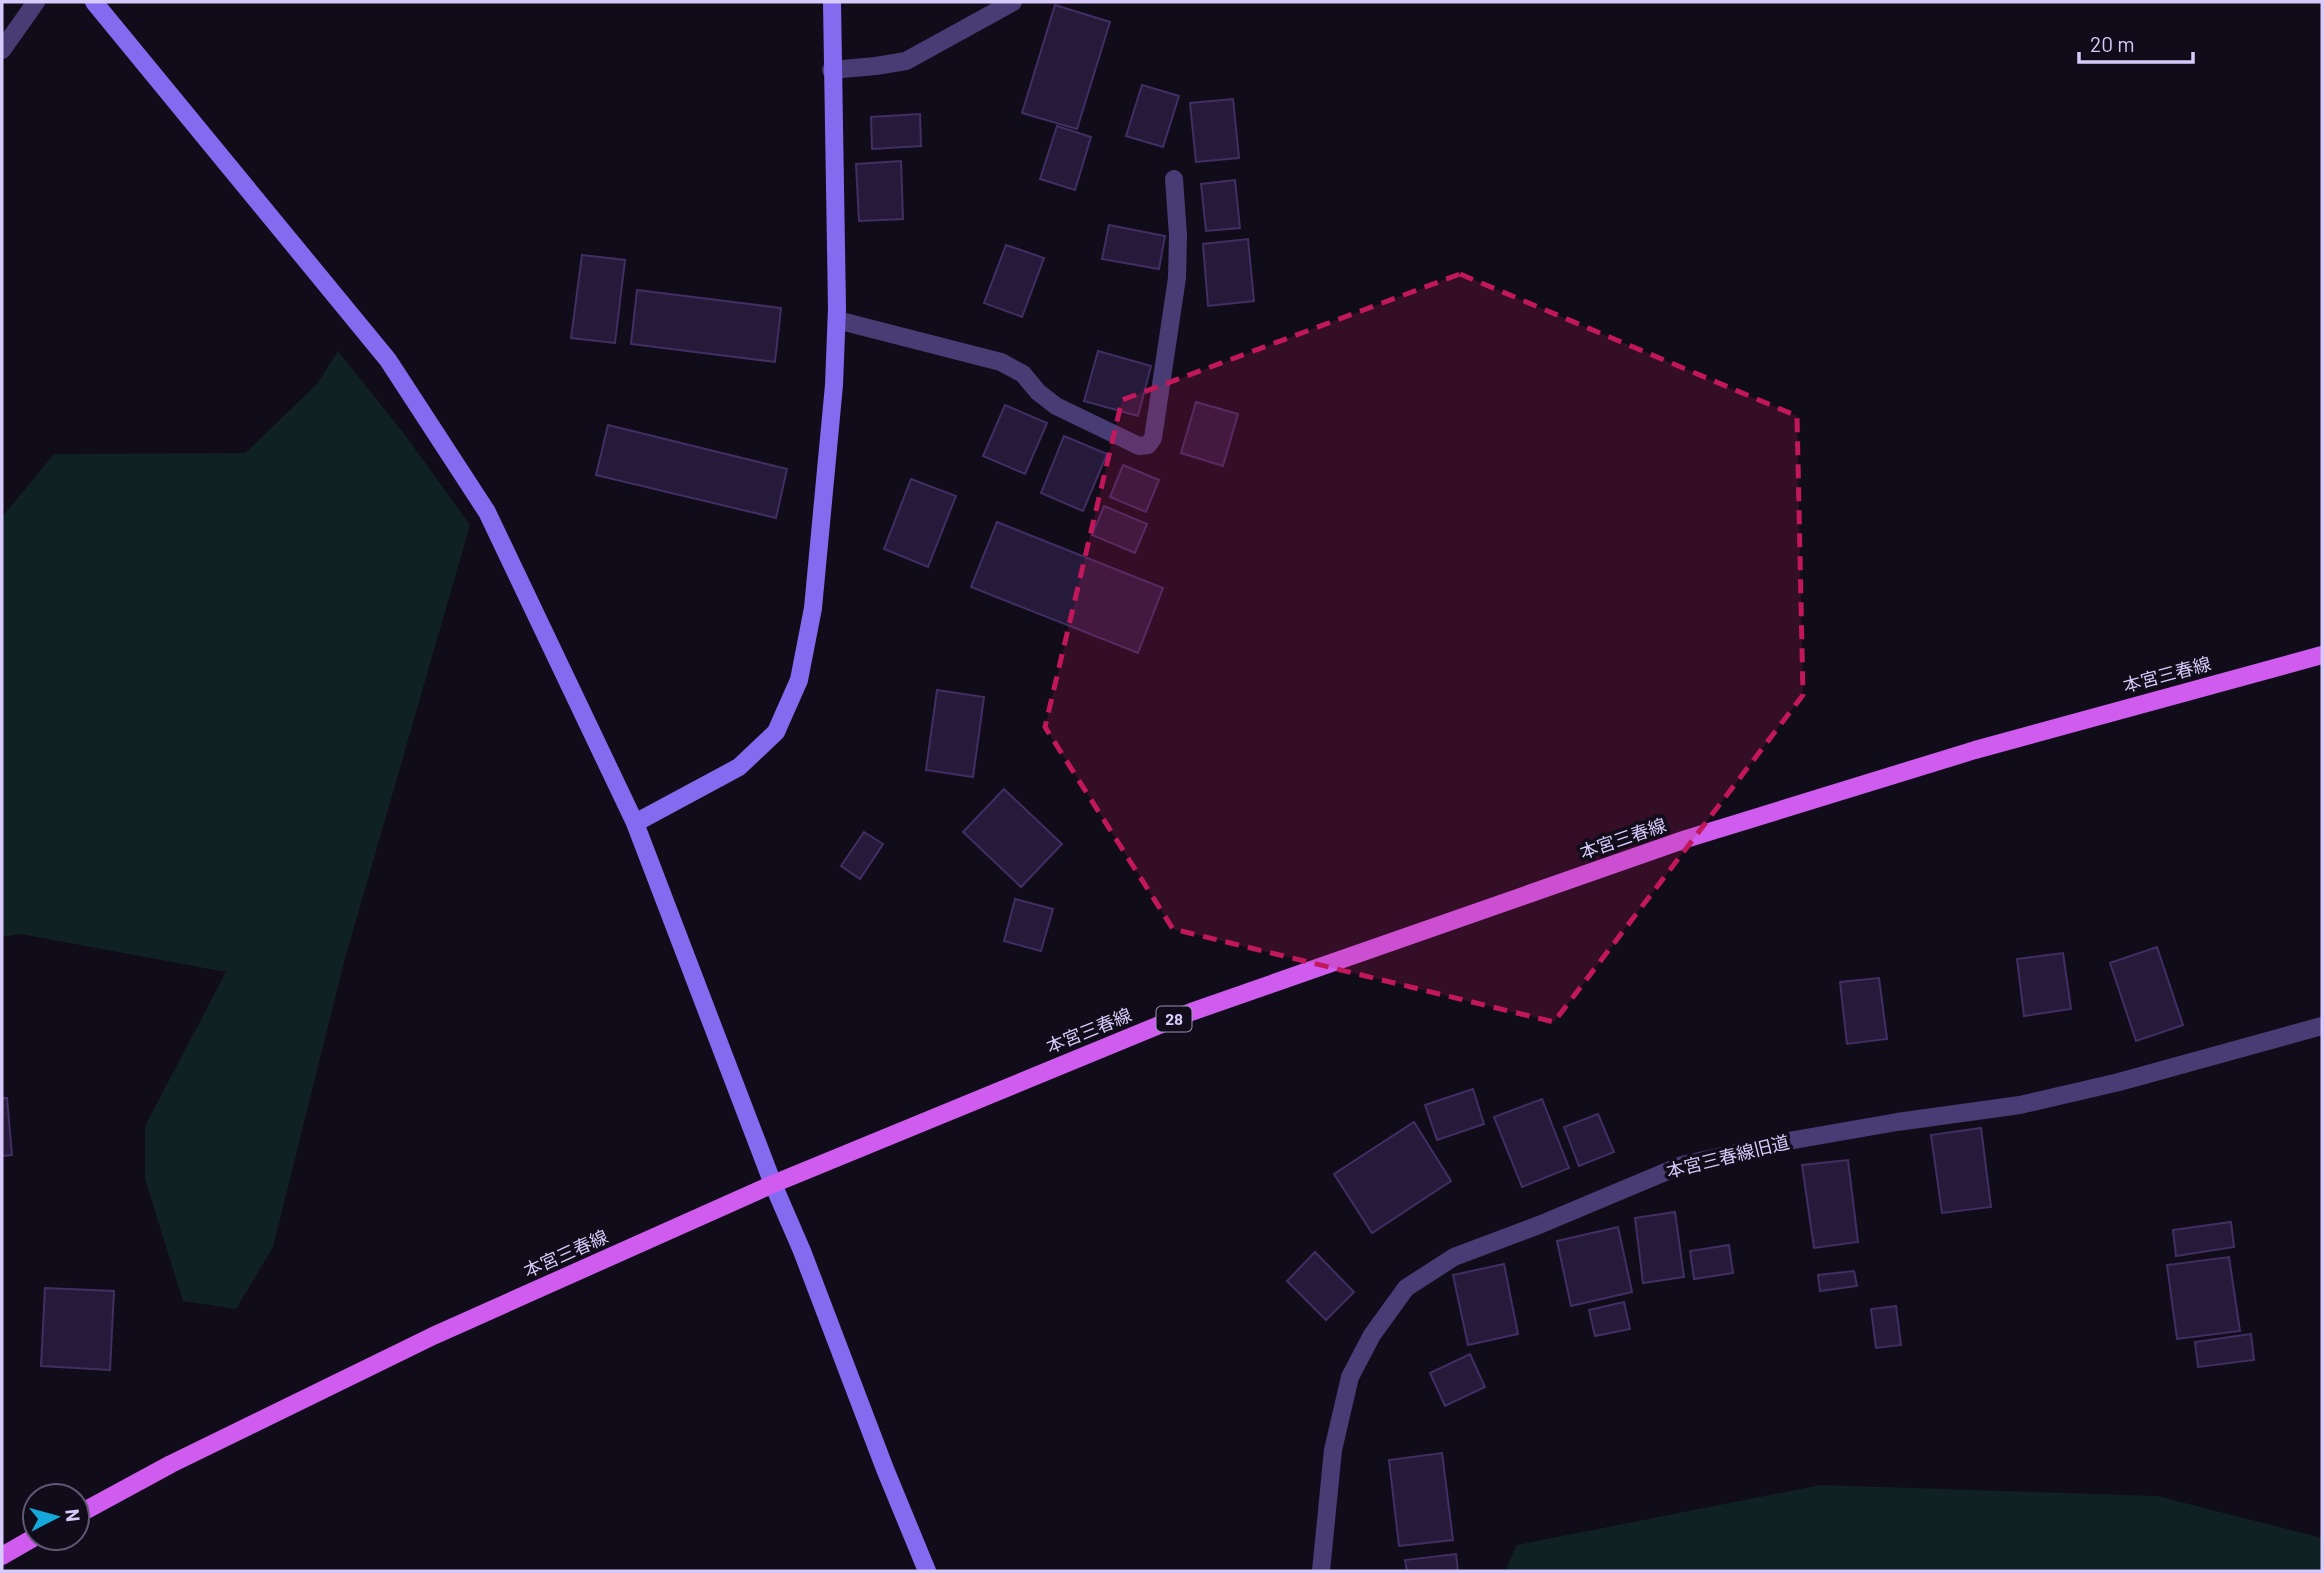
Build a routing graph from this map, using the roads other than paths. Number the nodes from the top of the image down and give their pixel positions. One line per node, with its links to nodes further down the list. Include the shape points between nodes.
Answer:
1 (36, 2): 5 (street)
2 (94, 2): 10 (street, via 388,360 487,512)
3 (832, 2): 6 (street)
4 (1013, 2): 6 (street, via 906,61)
5 (2, 50)
6 (831, 70): 8 (street)
7 (1174, 178): 8 (street, via 1177,278 1153,438 1148,445 1139,446 1056,406 1023,374 1001,362)
8 (837, 320): 10 (street, via 815,582 799,680 776,732 738,767)
9 (2322, 655): 12 (main road, 本宮三春線 / 28, via 1975,750 1686,839 1191,1012)
10 (635, 823): 12 (street)
11 (2322, 1026): 17 (street, 本宮三春線旧道, via 2020,1105 1807,1138 1682,1166 1454,1256 1406,1288 1371,1335 1350,1377 1332,1450)
12 (774, 1184): 13 (main road, 本宮三春線 / 28, via 433,1336); 16 (street)
13 (91, 1507)
14 (21, 1545): 15 (main road)
15 (2, 1556)
16 (928, 1571)
17 (1321, 1571)

